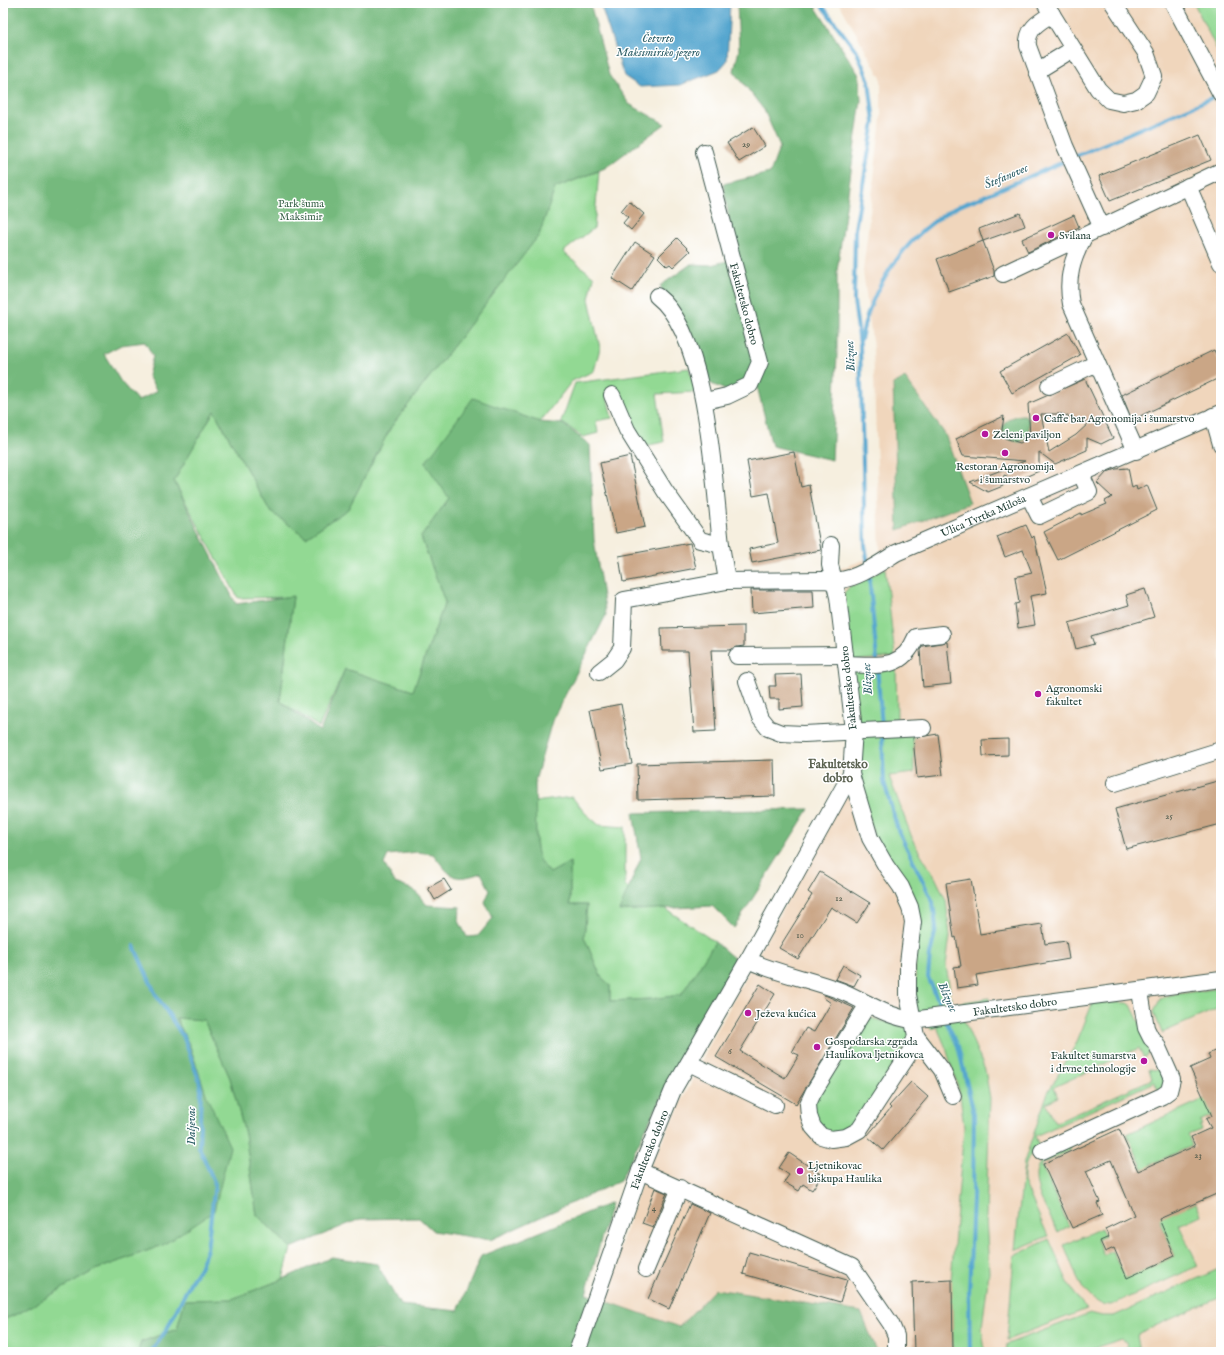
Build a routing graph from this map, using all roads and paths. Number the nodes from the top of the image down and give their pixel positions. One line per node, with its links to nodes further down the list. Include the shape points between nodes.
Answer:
1 (1113, 3): 4 (street, via 1152,66 1154,76 1146,94 1123,103 1109,100 1098,89)
2 (1173, 3): 6 (street)
3 (1049, 9): 4 (street); 5 (street, via 1027,37)
4 (1073, 49): 5 (street)
5 (1037, 71): 10 (street, via 1065,146)
6 (1219, 91)
7 (704, 152): 18 (street, Fakultetsko dobro, via 760,362 750,385 727,396)
8 (1221, 171): 9 (street)
9 (1188, 186): 10 (street); 12 (street)
10 (1102, 228): 11 (street)
11 (1084, 237): 13 (street); 15 (street, via 1074,254 1068,289 1071,304)
12 (1221, 263)
13 (1003, 274)
14 (657, 296): 18 (street, via 664,300 677,320 690,347)
15 (1097, 363): 16 (street); 21 (street)
16 (1049, 386)
17 (612, 395): 24 (street, via 627,430 665,491 700,540)
18 (705, 401): 24 (street)
19 (1217, 415): 20 (street); 21 (street, Ulica Tvrtka Miloša)
20 (1221, 444)
21 (1136, 451): 22 (street, Ulica Tvrtka Miloša)
22 (1081, 474): 23 (street, Ulica Tvrtka Miloša); 23 (street, via 1089,492 1039,516)
23 (1029, 496): 27 (street, Ulica Tvrtka Miloša)
24 (721, 545): 26 (street)
25 (831, 545): 27 (street, Fakultetsko dobro, via 830,564)
26 (728, 581): 27 (street); 31 (street, via 624,600 622,648 614,660)
27 (835, 582): 30 (street, Fakultetsko dobro)
28 (942, 634): 30 (street, via 916,637 912,648 902,659 886,664 867,665)
29 (737, 656): 30 (street)
30 (845, 660): 34 (street, Fakultetsko dobro)
31 (600, 672)
32 (748, 681): 34 (street, via 760,718 768,728 781,733 804,734)
33 (923, 728): 34 (street)
34 (860, 730): 36 (street, Fakultetsko dobro)
35 (1221, 750): 37 (street)
36 (851, 774): 38 (street, Fakultetsko dobro); 42 (street, via 870,838 902,887 910,907 913,922 908,963 908,994)
37 (1115, 783)
38 (748, 960): 41 (street, Fakultetsko dobro, via 767,969 842,992); 44 (street, Fakultetsko dobro)
39 (1221, 979): 40 (street, Fakultetsko dobro)
40 (1140, 991): 42 (street, Fakultetsko dobro); 47 (street, via 1146,1028 1172,1078 1170,1087 1165,1094)
41 (868, 1004): 42 (street, Fakultetsko dobro, via 895,1018); 43 (street, via 808,1104 813,1127 821,1136 831,1139 846,1137 859,1130 910,1052)
42 (912, 1020): 43 (street)
43 (916, 1036): 45 (street, via 942,1070)
44 (689, 1062): 46 (street); 48 (street, Fakultetsko dobro, via 673,1090)
45 (953, 1096)
46 (775, 1105)
47 (1042, 1151)
48 (640, 1171): 49 (street); 51 (street, Fakultetsko dobro)
49 (680, 1188): 50 (street); 52 (street, via 852,1267 891,1324 896,1336)
50 (646, 1268)
51 (577, 1352)
52 (896, 1352)

